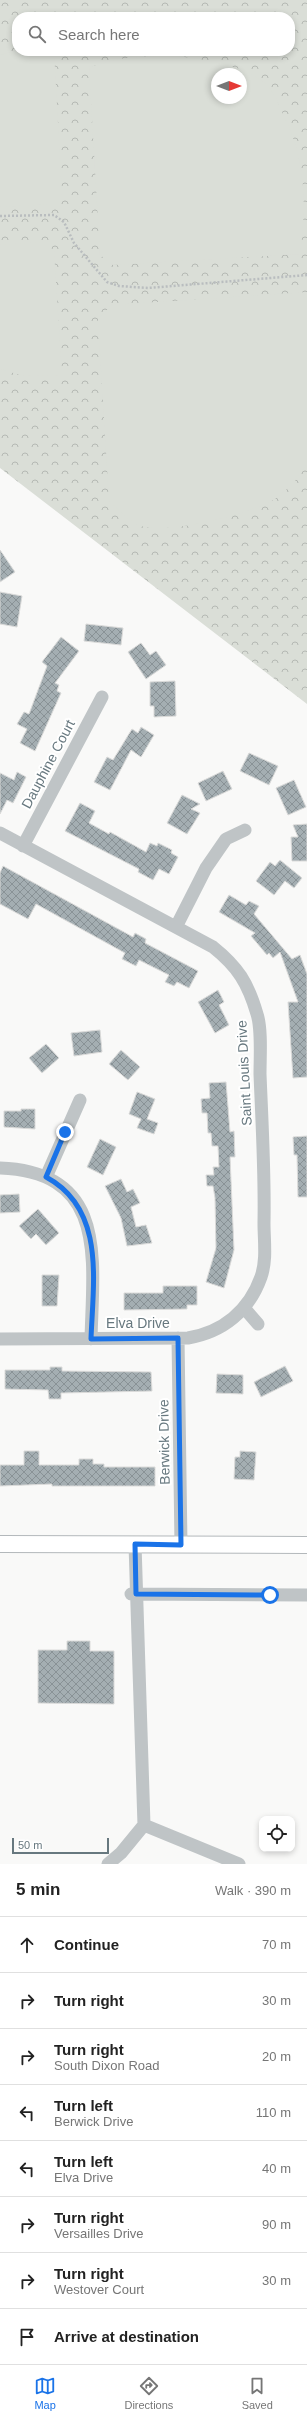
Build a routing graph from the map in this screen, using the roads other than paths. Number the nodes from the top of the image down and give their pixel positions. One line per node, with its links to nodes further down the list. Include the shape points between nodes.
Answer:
1 (102, 697): 4 (street, Dauphine Court)
2 (245, 830): 5 (street, via 226,838 206,868)
3 (0, 833): 4 (street, Saint Louis Drive)
4 (23, 846): 5 (street, Saint Louis Drive)
5 (176, 927): 9 (street, Saint Louis Drive, via 213,947 231,962 243,976 258,1015 264,1262 261,1277)
6 (80, 1100): 8 (street)
7 (0, 1168): 8 (street, via 24,1169)
8 (46, 1177): 13 (street, via 58,1183 73,1197 84,1215 90,1232 93,1266)
9 (245, 1309): 10 (street); 11 (street, Elva Drive, via 205,1335)
10 (258, 1324)
11 (178, 1338): 13 (street, Elva Drive); 16 (street, Berwick Drive)
12 (0, 1339): 13 (street, Elva Drive)
13 (91, 1339)
14 (0, 1544): 15 (main road)
15 (135, 1544): 16 (main road); 18 (street)
16 (181, 1545): 17 (main road)
17 (307, 1545)
18 (133, 1594): 19 (street); 20 (street)
19 (307, 1596)
20 (144, 1825): 21 (street, via 121,1853); 22 (street)
21 (108, 1864)
22 (239, 1864)

